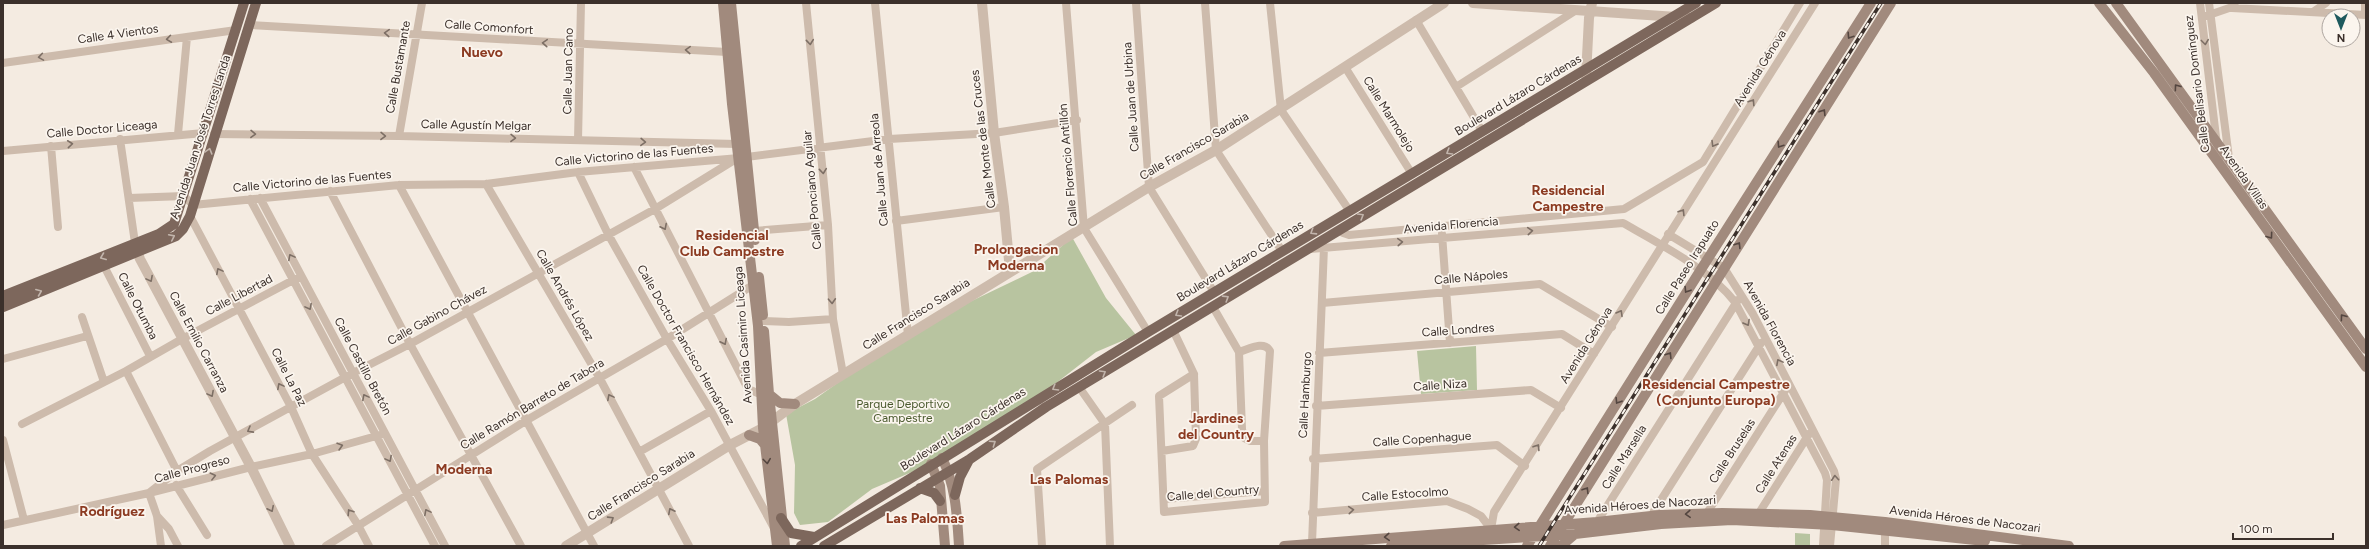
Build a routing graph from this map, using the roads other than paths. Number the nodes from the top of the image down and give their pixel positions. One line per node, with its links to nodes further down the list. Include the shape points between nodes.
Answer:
1 (244, 3): 41 (main road, Avenida Juan José Torres Landa)
2 (256, 3): 40 (main road, Avenida Juan José Torres Landa)
3 (422, 3): 42 (street, Calle Bustamante)
4 (581, 3): 44 (street, Calle Juan Cano)
5 (723, 3): 45 (main road, Avenida Casimiro Liceaga)
6 (731, 3): 71 (main road, Avenida Casimiro Liceaga)
7 (806, 3): 68 (street, Calle Ponciano Aguilar, one-way to 68)
8 (875, 3): 63 (street, Calle Juan de Arreola)
9 (982, 3): 59 (street, Calle Monte de las Cruces)
10 (1066, 3): 56 (street, Calle Florencio Antillón)
11 (1136, 3): 81 (street, Calle Juan de Urbina)
12 (1205, 3): 69 (street)
13 (1270, 3): 53 (street)
14 (1444, 3): 39 (street, Calle Francisco Sarabia)
15 (1473, 3): 16 (street)
16 (1477, 3): 29 (street)
17 (1696, 3): 36 (main road, Boulevard Lázaro Cárdenas)
18 (1716, 3): 38 (main road, Boulevard Lázaro Cárdenas)
19 (1800, 3): 48 (street, Avenida Génova)
20 (1815, 3): 50 (street, Avenida Génova)
21 (1871, 3): 109 (main road, Calle Paseo Irapuato, one-way to 109)
22 (1892, 3): 111 (main road, one-way to 22)
23 (2099, 3): 54 (main road, Avenida Villas)
24 (2116, 3): 55 (main road, Avenida Villas, one-way to 24)
25 (2201, 3): 37 (street, Calle Belisario Domínguez)
26 (2210, 3): 34 (street, Calle Belisario Domínguez)
27 (2326, 3): 33 (street)
28 (2365, 3): 35 (street)
29 (1530, 5): 32 (street)
30 (2234, 5): 33 (street); 34 (street)
31 (1589, 9): 32 (street); 36 (street); 49 (street)
32 (1575, 10): 52 (street)
33 (2313, 12): 35 (street)
34 (2212, 15): 37 (street); 72 (street, Calle Belisario Domínguez)
35 (2366, 15)
36 (1674, 16): 38 (street); 49 (main road, Boulevard Lázaro Cárdenas)
37 (2202, 17): 65 (street, Calle Belisario Domínguez, one-way to 65)
38 (1691, 18): 51 (main road, Boulevard Lázaro Cárdenas)
39 (1416, 20): 47 (street, Calle Francisco Sarabia); 52 (street)
40 (250, 25): 42 (street, Calle Comonfort, one-way to 40); 58 (main road, Avenida Juan José Torres Landa)
41 (236, 30): 43 (street, Calle 4 Vientos); 58 (main road, Avenida Juan José Torres Landa)
42 (416, 35): 44 (street, Calle Comonfort, one-way to 42); 61 (street, Calle Bustamante)
43 (187, 36): 46 (street, Calle 4 Vientos, one-way to 46); 60 (street)
44 (580, 45): 45 (street, Calle Comonfort, one-way to 44); 64 (street, Calle Juan Cano)
45 (727, 52): 66 (main road, Avenida Casimiro Liceaga)
46 (3, 63)
47 (1345, 67): 53 (street, Calle Francisco Sarabia); 78 (street, Calle Marmolejo)
48 (1759, 69): 50 (street); 73 (street, Avenida Génova, one-way to 73)
49 (1586, 70): 51 (street); 57 (main road, Boulevard Lázaro Cárdenas)
50 (1769, 76): 75 (street, Avenida Génova, one-way to 50)
51 (1586, 83): 99 (main road, Boulevard Lázaro Cárdenas, one-way to 51)
52 (1456, 87): 57 (street)
53 (1281, 110): 69 (street, Calle Francisco Sarabia); 91 (street)
54 (2181, 111): 55 (main road, via 2191,116); 74 (main road, Avenida Villas)
55 (2197, 114): 65 (main road, Avenida Villas)
56 (1077, 120): 59 (street, Calle Victorino de las Fuentes); 98 (street, Calle Florencio Antillón)
57 (1482, 132): 78 (main road, Boulevard Lázaro Cárdenas, one-way to 78)
58 (209, 133): 60 (street, Calle Doctor Liceaga); 61 (street, Calle Agustín Melgar, one-way to 61); 83 (main road, Avenida Juan José Torres Landa); 87 (main road, Avenida Juan José Torres Landa, one-way to 58)
59 (994, 133): 63 (street, Calle Victorino de las Fuentes); 88 (street, Calle Monte de las Cruces)
60 (178, 134): 62 (street, Calle Doctor Liceaga)
61 (399, 136): 64 (street, Calle Agustín Melgar, one-way to 64)
62 (120, 139): 67 (street, Calle Doctor Liceaga, one-way to 62); 84 (street, Calle Emilio Carranza)
63 (889, 139): 68 (street, Calle Victorino de las Fuentes); 93 (street, Calle Juan de Arreola)
64 (578, 140): 66 (street, Calle Agustín Melgar, one-way to 66)
65 (2216, 141): 72 (main road, Avenida Villas); 74 (street, Calle Belisario Domínguez)
66 (737, 144): 71 (main road, Avenida Casimiro Liceaga)
67 (51, 146): 70 (street, Calle Doctor Liceaga); 96 (street)
68 (820, 146): 71 (street, Calle Victorino de las Fuentes); 95 (street, Calle Ponciano Aguilar, one-way to 95)
69 (1216, 150): 81 (street, Calle Francisco Sarabia); 108 (street)
70 (3, 151)
71 (743, 157): 76 (street, Calle Victorino de las Fuentes); 89 (street, Calle Gabino Chávez); 100 (main road, Avenida Casimiro Liceaga); 118 (main road, Avenida Casimiro Liceaga)
72 (2229, 159): 116 (main road, Avenida Villas)
73 (1703, 162): 75 (street); 90 (street, Avenida Génova)
74 (2218, 162): 119 (main road, Avenida Villas, one-way to 119)
75 (1711, 166): 102 (street, Avenida Génova, one-way to 75)
76 (634, 167): 77 (street, Calle Victorino de las Fuentes); 89 (street)
77 (578, 172): 79 (street, Calle Victorino de las Fuentes); 101 (street, Calle Doctor Francisco Hernández)
78 (1412, 174): 91 (main road, Boulevard Lázaro Cárdenas)
79 (486, 184): 80 (street, Calle Victorino de las Fuentes); 114 (street, Calle Andrés López)
80 (399, 185): 82 (street, Calle Victorino de las Fuentes); 129 (street)
81 (1149, 187): 98 (street, Calle Francisco Sarabia); 121 (street, Calle Juan de Urbina)
82 (330, 191): 85 (street, Calle Victorino de las Fuentes); 143 (street)
83 (184, 196): 84 (street); 87 (street); 106 (main road, Avenida Juan José Torres Landa, via 177,219 170,228)
84 (129, 198): 106 (street, Calle Emilio Carranza)
85 (260, 198): 86 (street, Calle Victorino de las Fuentes); 115 (street, Calle Castillo Bretón, one-way to 85)
86 (250, 199): 87 (street, Calle Victorino de las Fuentes); 115 (street, Calle Castillo Bretón)
87 (193, 205): 92 (main road, Avenida Juan José Torres Landa)
88 (1004, 207): 93 (street); 112 (street, Calle Monte de las Cruces)
89 (656, 209): 101 (street, Calle Gabino Chávez); 130 (street, one-way to 130)
90 (1624, 209): 94 (street, via 1621,216); 97 (street, Avenida Florencia)
91 (1349, 210): 108 (main road, Boulevard Lázaro Cárdenas, one-way to 108)
92 (190, 216): 106 (main road, Avenida Juan José Torres Landa, one-way to 92, via 176,236); 128 (street, Calle La Paz, one-way to 92)
93 (896, 221): 137 (street, Calle Juan de Arreola)
94 (1623, 223): 103 (street, Avenida Florencia, one-way to 94); 104 (street, Avenida Florencia)
95 (828, 225): 100 (street); 132 (street, Calle Ponciano Aguilar, one-way to 132)
96 (58, 227)
97 (1442, 227): 99 (street, Avenida Florencia, via 1349,235); 103 (street)
98 (1084, 228): 112 (street, Calle Francisco Sarabia); 136 (street, Calle Florencio Antillón)
99 (1340, 229): 107 (main road, Boulevard Lázaro Cárdenas)
100 (754, 231): 133 (main road, Avenida Casimiro Liceaga)
101 (608, 234): 114 (street, Calle Gabino Chávez); 141 (street, Calle Doctor Francisco Hernández)
102 (1668, 234): 104 (street, Avenida Génova); 109 (street, Avenida Florencia)
103 (1443, 238): 105 (street, Avenida Florencia, one-way to 103); 120 (street)
104 (1662, 245): 113 (street, Avenida Florencia); 134 (street, Avenida Génova, one-way to 104)
105 (1324, 247): 107 (street, Avenida Florencia); 125 (street, Calle Hamburgo)
106 (136, 248): 110 (main road, Avenida Juan José Torres Landa); 123 (main road, Avenida Juan José Torres Landa, one-way to 123); 140 (street, Calle Emilio Carranza, one-way to 140)
107 (1305, 250): 126 (main road, Boulevard Lázaro Cárdenas, one-way to 107)
108 (1282, 251): 121 (main road, Boulevard Lázaro Cárdenas)
109 (1708, 258): 111 (street, Avenida Florencia); 113 (main road, Calle Paseo Irapuato)
110 (104, 266): 127 (main road, Avenida Juan José Torres Landa, one-way to 110); 149 (street, Calle Otumba)
111 (1724, 268): 117 (main road); 122 (street, Avenida Florencia)
112 (1010, 271): 137 (street, Calle Francisco Sarabia)
113 (1700, 271): 117 (street, Avenida Florencia); 215 (main road, Calle Paseo Irapuato, one-way to 215)
114 (538, 272): 129 (street, Calle Gabino Chávez); 156 (street, Calle Andrés López)
115 (297, 278): 128 (street, Calle Libertad); 155 (street, Calle Castillo Bretón)
116 (2314, 278): 119 (main road); 145 (main road, Avenida Villas, one-way to 116)
117 (1716, 280): 124 (street, Avenida Florencia); 212 (main road, one-way to 117)
118 (753, 285): 130 (street, Calle Ramón Barreto de Tabora); 161 (main road, Avenida Casimiro Liceaga)
119 (2306, 285): 151 (main road, Avenida Villas)
120 (1446, 291): 125 (street, Calle Nápoles); 134 (street, Calle Nápoles, via 1540,284); 142 (street)
121 (1214, 292): 136 (main road, Boulevard Lázaro Cárdenas, one-way to 136)
122 (1743, 295): 124 (street, Calle Marsella); 139 (street, Avenida Florencia)
123 (3, 296)
124 (1735, 302): 144 (street, Avenida Florencia, one-way to 144); 217 (street, Calle Marsella)
125 (1322, 303): 147 (street, Calle Hamburgo)
126 (1213, 306): 135 (main road, Boulevard Lázaro Cárdenas); 146 (street)
127 (3, 307)
128 (240, 309): 140 (street, Calle Libertad); 165 (street, Calle La Paz, one-way to 128)
129 (467, 312): 143 (street, Calle Gabino Chávez); 168 (street)
130 (708, 312): 141 (street, Calle Ramón Barreto de Tabora); 161 (street, one-way to 161, via 748,389)
131 (82, 317): 138 (street)
132 (833, 319): 133 (street); 153 (street, Calle Ponciano Aguilar)
133 (764, 321): 161 (main road, Avenida Casimiro Liceaga)
134 (1612, 326): 148 (street, Avenida Génova)
135 (1173, 330): 154 (street); 159 (main road, Boulevard Lázaro Cárdenas, one-way to 135)
136 (1148, 332): 186 (main road, Boulevard Lázaro Cárdenas, one-way to 186)
137 (908, 335): 153 (street, Calle Francisco Sarabia)
138 (87, 336): 150 (street); 157 (street)
139 (1766, 337): 144 (street); 158 (street, Avenida Florencia, one-way to 139)
140 (182, 339): 149 (street, Calle Libertad); 176 (street, Calle Emilio Carranza, one-way to 176)
141 (667, 339): 156 (street, Calle Ramón Barreto de Tabora); 167 (street, Calle Doctor Francisco Hernández)
142 (1450, 343): 147 (street, Calle Londres); 148 (street, Calle Londres, via 1562,334)
143 (410, 344): 155 (street, Calle Gabino Chávez); 185 (street)
144 (1759, 345): 160 (street, Avenida Florencia); 204 (street)
145 (2366, 349)
146 (1239, 352): 179 (street, via 1244,438 1250,441); 179 (street, Calle del Country, via 1263,345 1268,346 1270,351)
147 (1319, 353): 164 (street, Calle Hamburgo)
148 (1594, 354): 166 (street, Avenida Génova)
149 (150, 356): 152 (street, Calle Libertad)
150 (3, 359)
151 (2366, 367)
152 (126, 371): 157 (street, Calle Libertad); 192 (street)
153 (843, 374): 162 (street, Calle Francisco Sarabia)
154 (1194, 374): 182 (street, Calle del Country, via 1159,396); 182 (street, via 1195,443 1192,446)
155 (349, 375): 165 (street, Calle Gabino Chávez); 174 (street, Calle Castillo Bretón)
156 (599, 377): 168 (street, Calle Ramón Barreto de Tabora); 183 (street, Calle Andrés López, one-way to 156)
157 (104, 382): 170 (street, Calle Libertad)
158 (1790, 383): 160 (street, Calle Bruselas); 173 (street, Avenida Florencia)
159 (1079, 387): 171 (street); 187 (main road, Boulevard Lázaro Cárdenas, one-way to 159)
160 (1784, 392): 177 (street, Avenida Florencia); 206 (street, Calle Bruselas)
161 (764, 394): 162 (main road, via 780,403); 169 (main road, Avenida Casimiro Liceaga); 172 (main road, Avenida Casimiro Liceaga)
162 (795, 404): 169 (street, Calle Francisco Sarabia)
163 (1132, 405): 171 (street)
164 (1316, 406): 166 (street, Calle Niza, via 1531,390); 188 (street, Calle Hamburgo)
165 (291, 407): 176 (street, Calle Gabino Chávez, one-way to 176); 184 (street, Calle La Paz)
166 (1561, 408): 191 (street, Avenida Génova, one-way to 166)
167 (712, 411): 180 (street, Calle Doctor Francisco Hernández); 183 (street)
168 (527, 420): 185 (street, Calle Ramón Barreto de Tabora); 219 (street)
169 (772, 420): 172 (street, Calle Francisco Sarabia); 209 (main road, Avenida Casimiro Liceaga)
170 (22, 424)
171 (1104, 424): 245 (street, via 1037,469); 246 (street)
172 (763, 428): 175 (street, Calle Francisco Sarabia); 181 (main road, Avenida Casimiro Liceaga)
173 (1813, 428): 177 (street, Calle Atenas); 211 (street, Avenida Florencia, one-way to 173, via 1836,479)
174 (381, 435): 184 (street, Calle Progreso, one-way to 174); 198 (street, Calle Castillo Bretón)
175 (749, 435): 180 (street, Calle Francisco Sarabia); 181 (main road)
176 (235, 438): 190 (street, Calle Emilio Carranza); 192 (street, Calle Gabino Chávez)
177 (1807, 438): 207 (street, Calle Atenas); 211 (street, Avenida Florencia, via 1827,480)
178 (3, 440): 210 (street)
179 (1264, 441): 199 (street, Calle del Country)
180 (730, 444): 197 (street, Calle Francisco Sarabia); 218 (street, Calle Doctor Francisco Hernández)
181 (765, 444): 218 (main road, Avenida Casimiro Liceaga, one-way to 218)
182 (1162, 451): 202 (street, Calle del Country)
183 (639, 452): 197 (street, Calle Andrés López)
184 (312, 454): 190 (street, Calle Progreso); 214 (street, Calle La Paz, one-way to 184)
185 (471, 454): 198 (street, Calle Ramón Barreto de Tabora); 235 (street)
186 (942, 458): 189 (main road, Boulevard Lázaro Cárdenas); 193 (main road)
187 (970, 458): 193 (main road, Boulevard Lázaro Cárdenas); 201 (main road, via 964,466)
188 (1313, 459): 191 (street, Calle Copenhague, via 1497,445); 205 (street, Calle Hamburgo)
189 (932, 464): 194 (main road); 225 (main road, Boulevard Lázaro Cárdenas)
190 (251, 466): 195 (street, Calle Progreso, one-way to 190); 230 (street, Calle Emilio Carranza, one-way to 230)
191 (1525, 466): 220 (street, Avenida Génova, via 1494,512)
192 (177, 471): 200 (street, Calle Gabino Chávez)
193 (948, 471): 194 (main road, Boulevard Lázaro Cárdenas); 201 (main road)
194 (938, 477): 196 (main road, Boulevard Lázaro Cárdenas); 203 (main road)
195 (176, 485): 200 (street, Calle Progreso); 223 (street)
196 (920, 488): 203 (main road, via 934,493); 242 (main road, Boulevard Lázaro Cárdenas)
197 (660, 489): 219 (street, Calle Francisco Sarabia, one-way to 197); 238 (street, Calle Andrés López, one-way to 197)
198 (411, 491): 214 (street, Calle Ramón Barreto de Tabora); 233 (street, Calle Castillo Bretón); 234 (street, Calle Castillo Bretón, one-way to 198)
199 (1264, 491): 202 (street, Calle del Country); 202 (street, Calle del Country, via 1265,502 1164,512)
200 (149, 493): 208 (street); 210 (street, Calle Progreso)
201 (955, 495): 244 (main road)
202 (1164, 499)
203 (940, 501): 243 (main road)
204 (1654, 511)
205 (1312, 513): 220 (street, Calle Estocolmo, one-way to 220, via 1447,501 1481,516); 227 (street, Calle Hamburgo)
206 (1707, 513): 207 (main road, Avenida Héroes de Nacozari); 217 (main road, Avenida Héroes de Nacozari, one-way to 217, via 1637,517)
207 (1759, 513): 211 (main road, Avenida Héroes de Nacozari)
208 (157, 516): 228 (street); 229 (street, via 169,529)
209 (781, 518): 225 (main road, via 791,533); 240 (main road, Avenida Casimiro Liceaga)
210 (24, 520): 213 (street, Calle Progreso)
211 (1828, 521): 216 (main road, Avenida Héroes de Nacozari); 217 (main road, Avenida Héroes de Nacozari, via 1704,521); 253 (street); 254 (street)
212 (1565, 524): 215 (main road, Avenida Héroes de Nacozari); 217 (main road, Avenida Héroes de Nacozari); 221 (main road)
213 (3, 525)
214 (358, 525): 231 (street, Calle Ramón Barreto de Tabora); 232 (street, Calle La Paz)
215 (1540, 526): 220 (main road, Avenida Héroes de Nacozari, one-way to 220); 224 (main road, Calle Paseo Irapuato)
216 (1885, 526): 226 (main road, Avenida Héroes de Nacozari); 255 (street)
217 (1599, 527): 222 (main road, Avenida Héroes de Nacozari)
218 (775, 530): 239 (main road, Avenida Casimiro Liceaga)
219 (588, 533): 236 (street, Calle Francisco Sarabia); 237 (street)
220 (1493, 534): 224 (main road, Avenida Héroes de Nacozari); 227 (main road, Avenida Héroes de Nacozari, one-way to 227); 248 (main road, Avenida Héroes de Nacozari); 249 (main road)
221 (1556, 534): 222 (main road, Avenida Héroes de Nacozari); 224 (main road, Avenida Héroes de Nacozari); 251 (main road)
222 (1574, 534): 252 (main road)
223 (207, 536)
224 (1534, 536): 250 (main road, Calle Paseo Irapuato)
225 (814, 537): 241 (main road, Boulevard Lázaro Cárdenas)
226 (1961, 538): 256 (main road, Avenida Héroes de Nacozari); 257 (main road, Avenida Héroes de Nacozari)
227 (1312, 543): 247 (main road, Avenida Héroes de Nacozari)
228 (161, 546)
229 (178, 546)
230 (290, 546)
231 (326, 546)
232 (369, 546)
233 (435, 546)
234 (445, 546)
235 (521, 546)
236 (566, 546)
237 (594, 546)
238 (689, 546)
239 (777, 546)
240 (785, 546)
241 (801, 546)
242 (824, 546)
243 (945, 546)
244 (960, 546)
245 (1042, 546)
246 (1110, 546)
247 (1284, 546)
248 (1391, 546)
249 (1502, 546)
250 (1527, 546)
251 (1550, 546)
252 (1561, 546)
253 (1823, 546)
254 (1830, 546)
255 (1885, 546)
256 (2025, 546)
257 (2069, 546)

